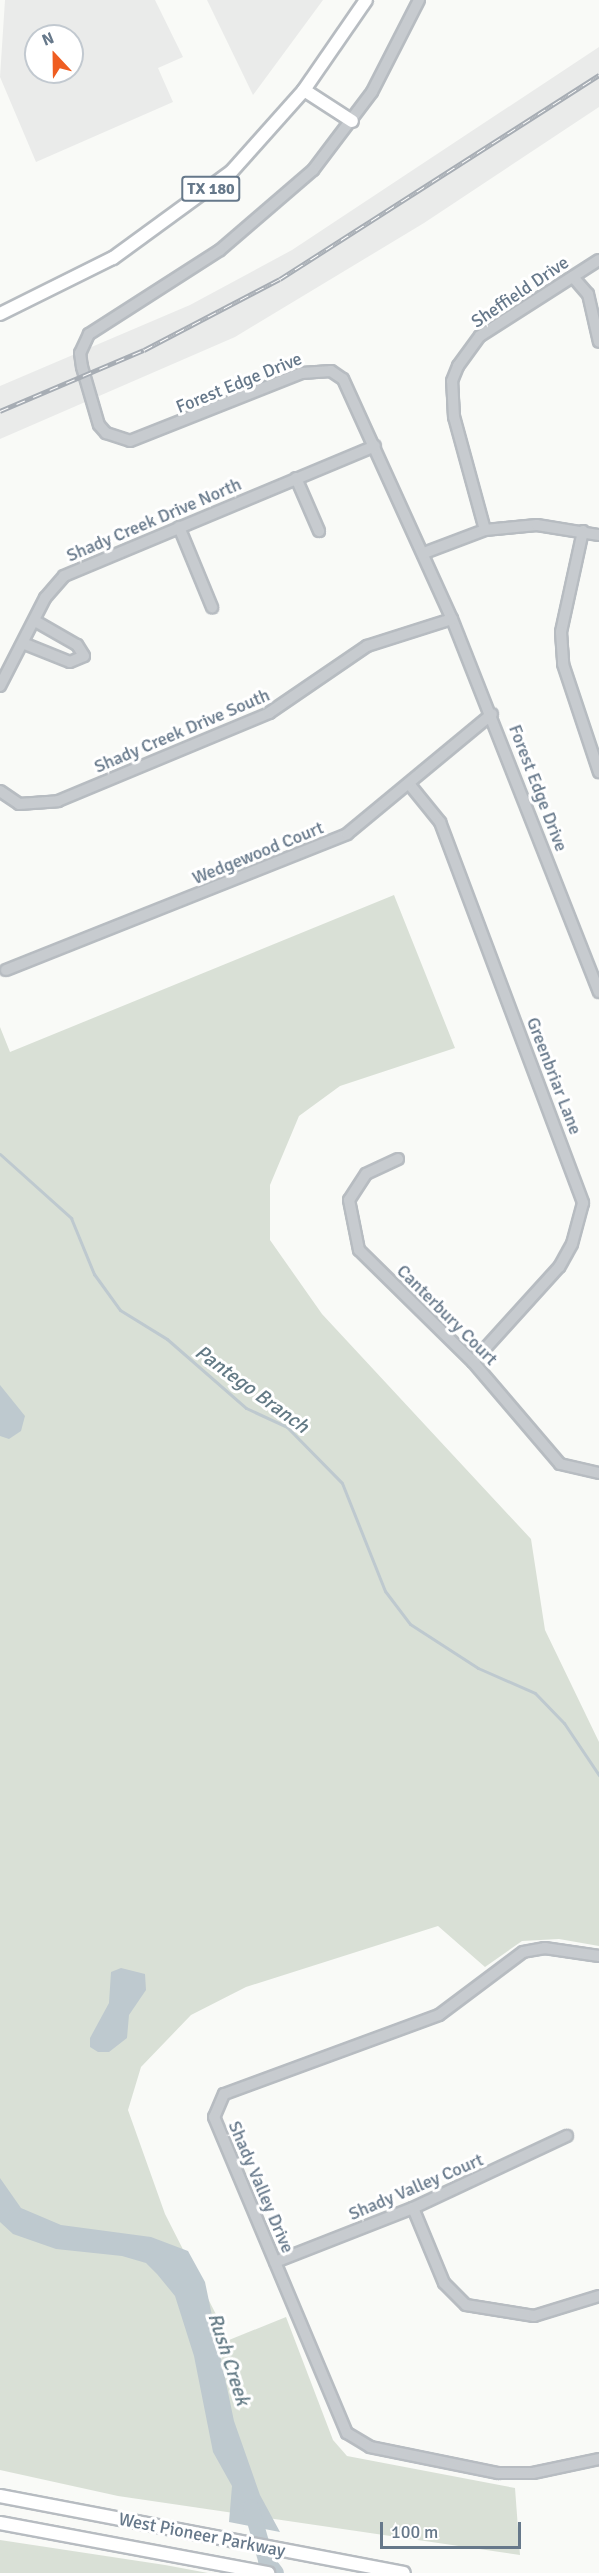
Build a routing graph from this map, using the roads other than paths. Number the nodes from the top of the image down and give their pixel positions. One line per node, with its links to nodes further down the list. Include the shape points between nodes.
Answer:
1 (366, 0): 3 (main road, TX 180)
2 (418, 0): 4 (street, Forest Edge Drive)
3 (304, 90): 4 (main road); 7 (main road, TX 180, via 251,152 174,218 77,278)
4 (352, 121): 9 (street, Forest Edge Drive, via 276,205 160,291 89,334 80,353 99,425 118,439 147,438 317,370 331,371 348,385)
5 (599, 260): 6 (street, Sheffield Drive)
6 (573, 277): 8 (street, via 588,294); 12 (street, Sheffield Drive, via 480,336 452,381 454,417)
7 (0, 314)
8 (599, 342)
9 (375, 446): 10 (street, Shady Creek Drive North); 16 (street, Forest Edge Drive)
10 (296, 478): 11 (street, Shady Creek Drive North); 13 (street)
11 (179, 527): 17 (street); 19 (street, Shady Creek Drive North, via 64,576)
12 (485, 530): 14 (street, via 537,525); 16 (street)
13 (319, 531)
14 (583, 531): 15 (street); 23 (street, via 561,632 563,664)
15 (599, 536)
16 (424, 553): 18 (street, Forest Edge Drive)
17 (212, 607)
18 (453, 619): 22 (street, Forest Edge Drive); 25 (street, Shady Creek Drive South, via 367,646 288,703 58,801 12,801)
19 (35, 621): 20 (street, Shady Creek Drive North); 20 (street, via 77,645 84,656 70,662)
20 (25, 644): 21 (street, Shady Creek Drive North)
21 (0, 686)
22 (492, 714): 24 (street, Wedgewood Court); 27 (street, Forest Edge Drive)
23 (599, 772)
24 (410, 785): 26 (street, Wedgewood Court, via 324,846); 29 (street, Greenbriar Lane, via 440,822 583,1203 572,1244 559,1267)
25 (0, 791)
26 (6, 970)
27 (599, 992)
28 (398, 1160): 29 (street, Canterbury Court, via 366,1174 356,1186 348,1210 355,1243)
29 (473, 1362): 30 (street, Canterbury Court, via 560,1464)
30 (599, 1473)
31 (599, 1956): 34 (street, Shady Valley Drive, via 545,1948 523,1952 440,2015 218,2100 214,2117)
32 (567, 2136): 33 (street, Shady Valley Court)
33 (413, 2208): 34 (street, Shady Valley Court); 35 (street, via 444,2283 466,2305 534,2316)
34 (274, 2262): 36 (street, Shady Valley Drive, via 340,2423 356,2439 389,2452 498,2473 533,2473)
35 (599, 2296)
36 (599, 2459)
37 (0, 2496): 40 (main road, West Pioneer Parkway)
38 (0, 2523): 39 (main road, West Pioneer Parkway)
39 (268, 2573)
40 (404, 2573)

